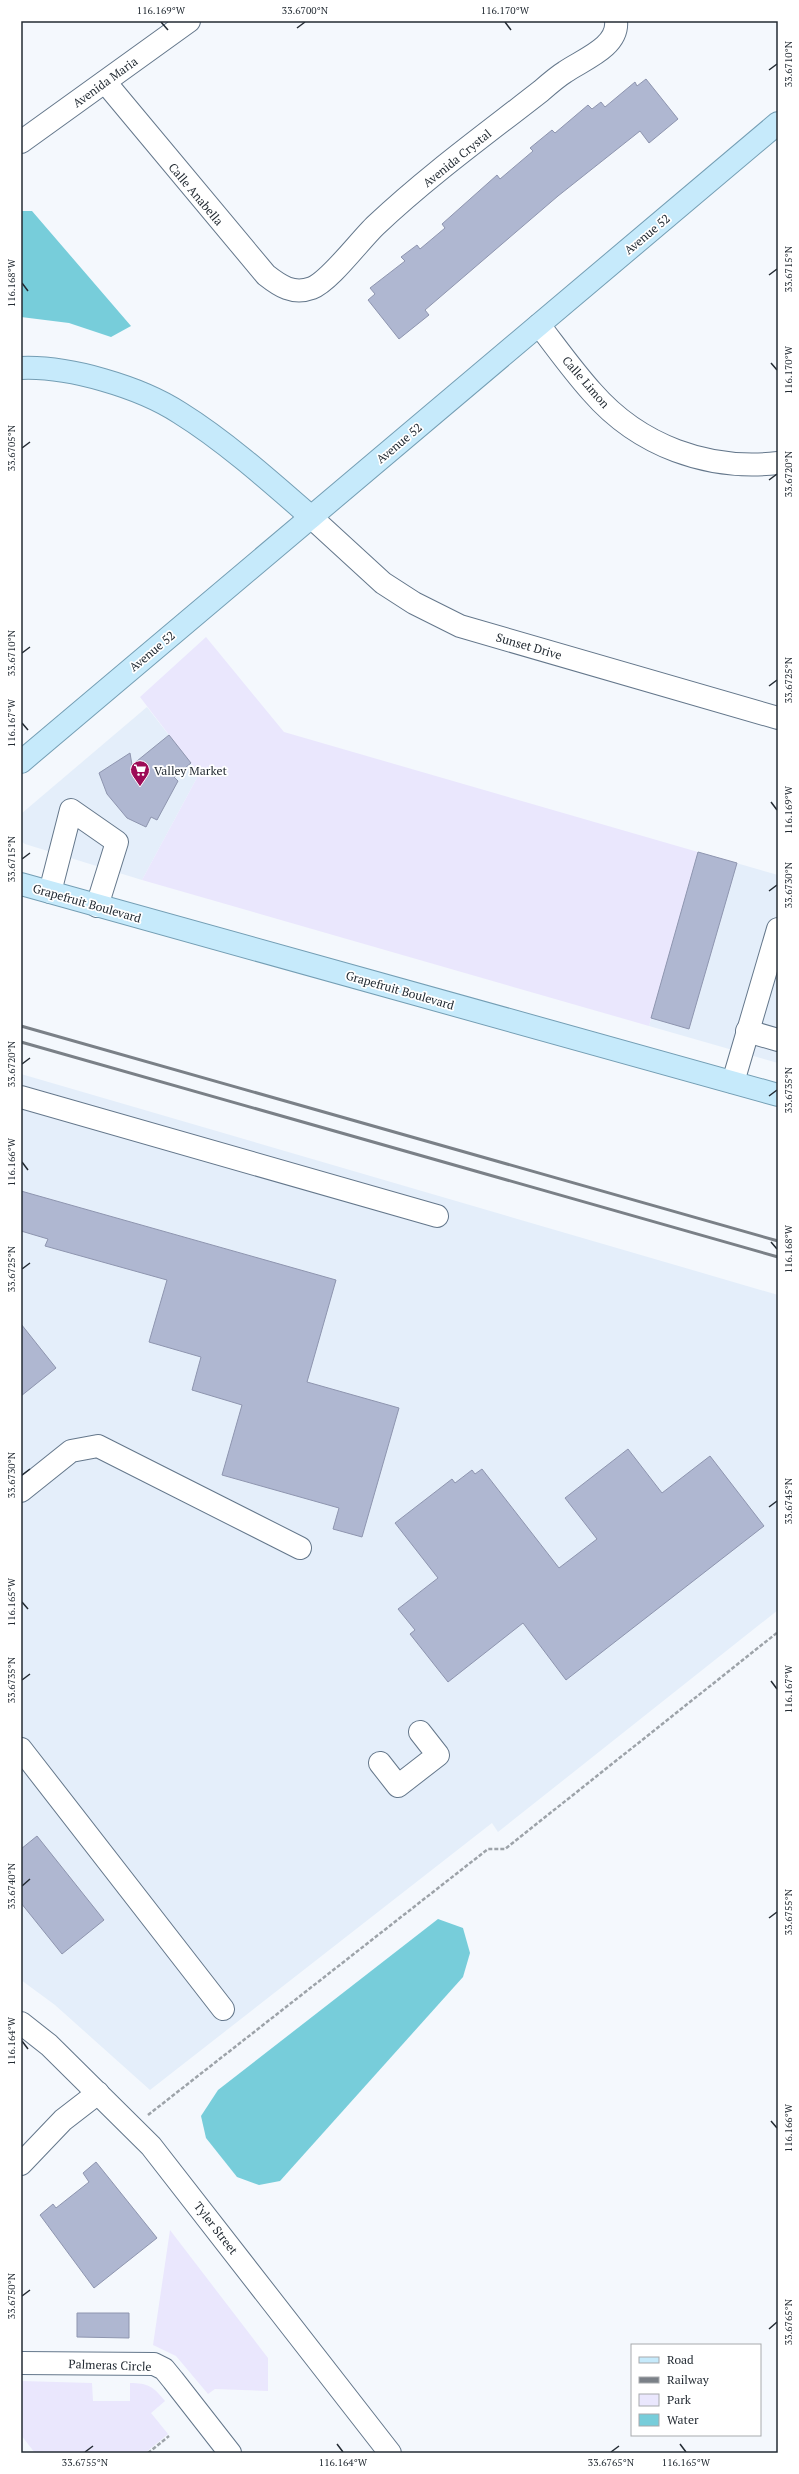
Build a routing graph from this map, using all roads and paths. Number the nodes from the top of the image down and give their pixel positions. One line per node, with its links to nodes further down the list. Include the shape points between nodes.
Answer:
1 (189, 21): 3 (street, Avenida Maria)
2 (616, 23): 6 (street, Avenida Crystal, via 612,37 603,48 565,72 421,186 377,224 325,279 313,288)
3 (105, 82): 5 (street, Avenida Maria); 6 (street, Calle Anabella, via 266,275 282,287)
4 (778, 123): 7 (main road, Avenue 52)
5 (21, 142)
6 (298, 292)
7 (539, 325): 9 (street, Calle Limon, via 592,393 619,418 669,450 694,458 755,466); 10 (main road, Avenue 52)
8 (21, 368): 10 (main road, via 39,367 100,378 180,412 263,475)
9 (778, 463)
10 (311, 517): 11 (street, Sunset Drive, via 383,583 414,603 460,626); 12 (main road, Avenue 52)
11 (778, 718)
12 (21, 762)
13 (21, 884): 14 (main road, Grapefruit Boulevard)
14 (50, 892): 15 (main road, Grapefruit Boulevard); 15 (street, via 71,810 117,842)
15 (97, 906): 19 (main road, Grapefruit Boulevard)
16 (778, 929): 17 (street)
17 (747, 1031): 18 (street); 19 (street)
18 (778, 1040)
19 (733, 1082): 20 (main road, Grapefruit Boulevard)
20 (778, 1095)
21 (21, 1097): 22 (street)
22 (437, 1216)
23 (21, 1491): 24 (street, via 71,1451 98,1446)
24 (300, 1548)
25 (778, 1632): 32 (path, via 505,1849 488,1849)
26 (420, 1732): 28 (street, via 438,1755 398,1786)
27 (21, 1749): 29 (street)
28 (380, 1763)
29 (223, 2009)
30 (21, 2023): 31 (street, Tyler Street, via 49,2044)
31 (98, 2093): 32 (street, Tyler Street); 33 (street, via 63,2120)
32 (133, 2126): 38 (street, Tyler Street, via 168,2166)
33 (21, 2164)
34 (21, 2363): 37 (street, Palmeras Circle, via 154,2364 164,2369)
35 (169, 2436): 36 (path)
36 (148, 2453)
37 (230, 2453)
38 (390, 2453)

